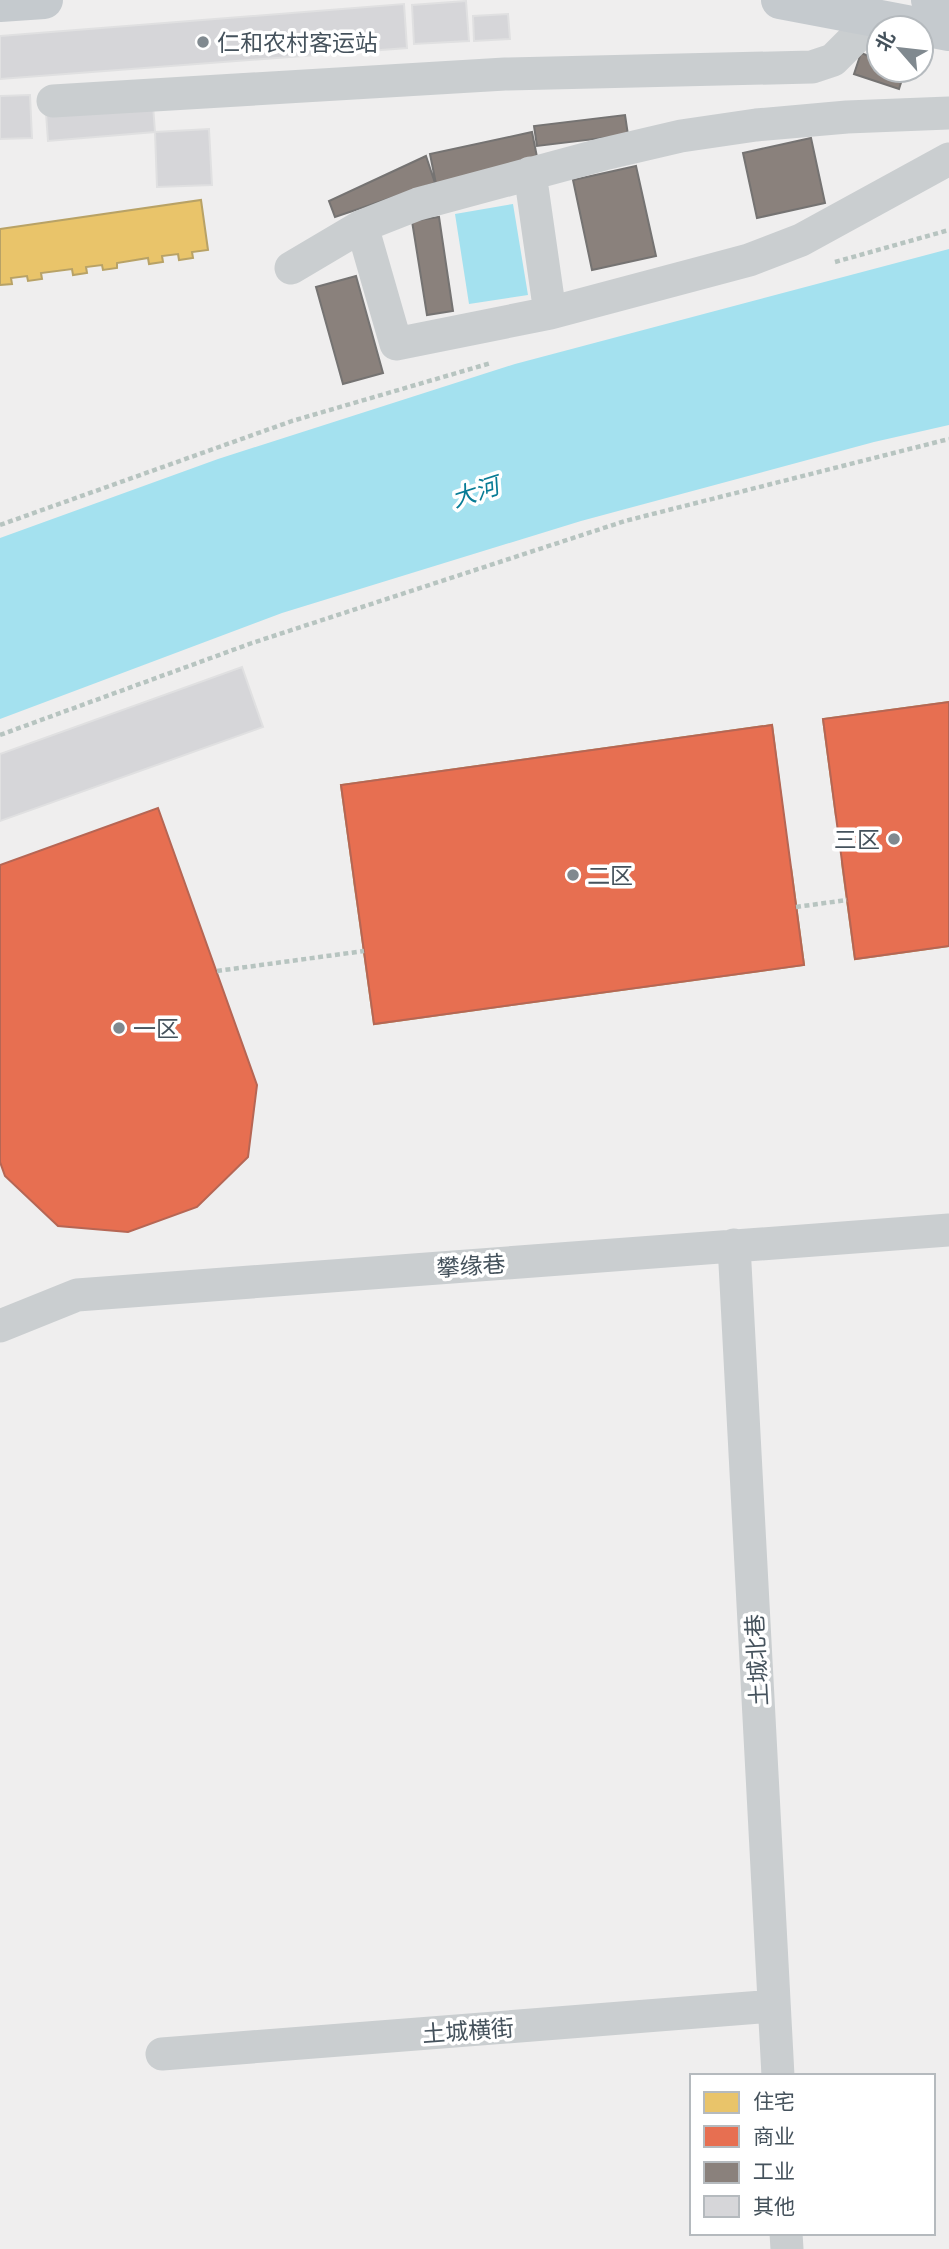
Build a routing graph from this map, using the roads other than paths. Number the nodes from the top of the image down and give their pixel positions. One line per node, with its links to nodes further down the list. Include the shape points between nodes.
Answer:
1 (44, 0): 4 (main road)
2 (780, 0): 6 (main road)
3 (930, 0): 5 (main road)
4 (0, 3)
5 (949, 4)
6 (865, 15)
7 (865, 28): 8 (street, via 833,60 813,67 505,74)
8 (53, 101)
9 (949, 113): 11 (street, via 757,125 681,136)
10 (949, 159): 14 (street, via 801,240 749,260)
11 (530, 173): 12 (street, via 418,204); 14 (street)
12 (362, 226): 13 (street); 14 (street, via 396,344)
13 (291, 268)
14 (550, 313)
15 (949, 1230): 16 (street, 攀缘巷)
16 (734, 1244): 17 (street, 攀缘巷, via 77,1295); 18 (street, 土城北巷)
17 (0, 1326)
18 (774, 2006): 19 (street, 土城横街); 20 (street, 土城北巷)
19 (162, 2054)
20 (778, 2074)

